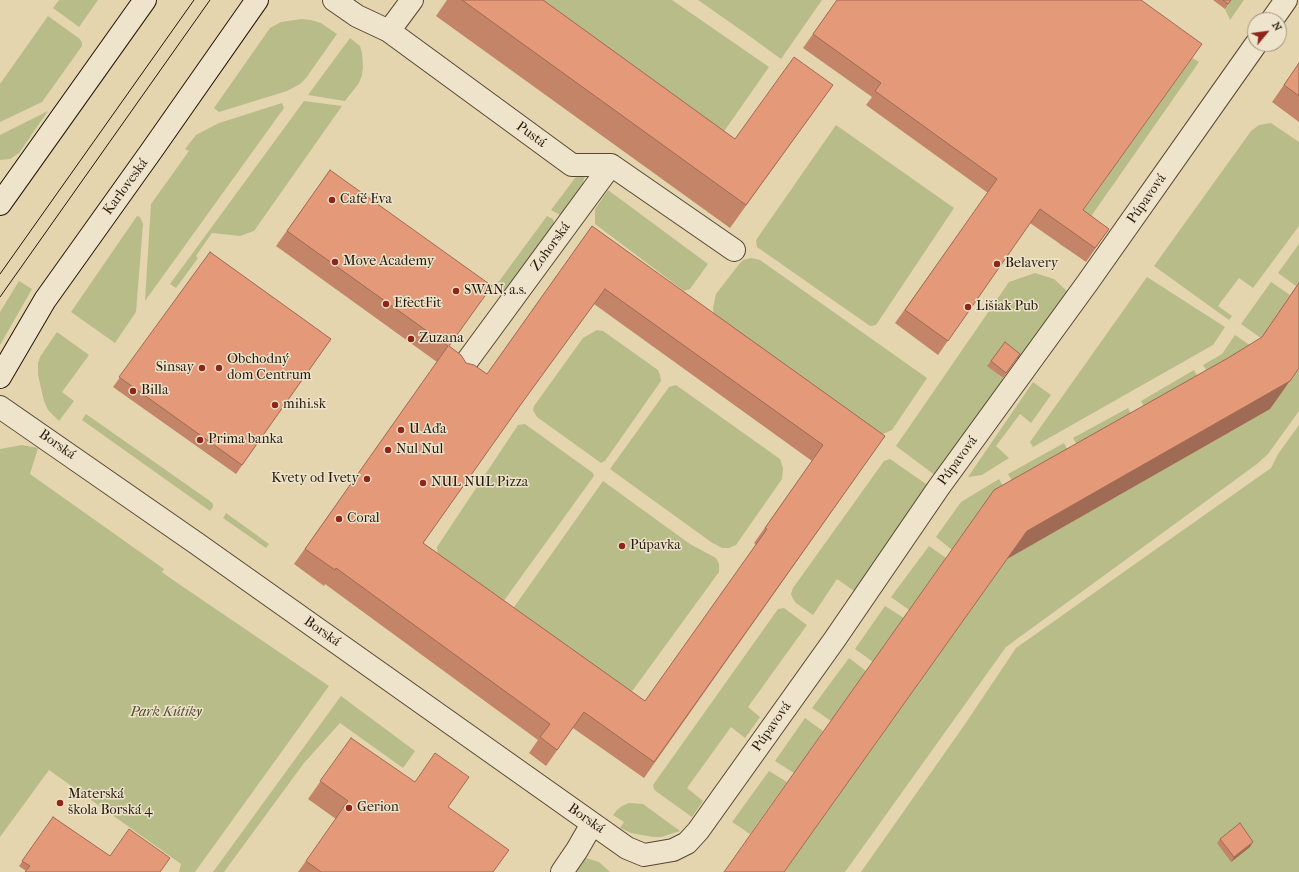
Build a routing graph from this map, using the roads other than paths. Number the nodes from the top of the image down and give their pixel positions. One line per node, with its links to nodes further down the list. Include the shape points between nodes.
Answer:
1 (145, 0): 10 (street)
2 (257, 0): 13 (street, Karloveská, via 45,300)
3 (334, 0): 7 (street, Pustá, via 357,16)
4 (412, 0): 7 (street)
5 (1286, 0): 6 (street)
6 (1278, 12)
7 (389, 32): 9 (street, Pustá, via 572,165)
8 (1250, 52): 16 (street, Púpavová, via 1084,288 939,487 835,639 698,831 687,843 673,850)
9 (611, 165): 11 (street); 12 (street, Zohorská)
10 (0, 204)
11 (734, 250)
12 (462, 368)
13 (0, 377)
14 (0, 407): 15 (street, Borská, via 190,538)
15 (592, 824): 16 (street, Borská, via 627,848); 17 (street)
16 (644, 855)
17 (562, 872)

